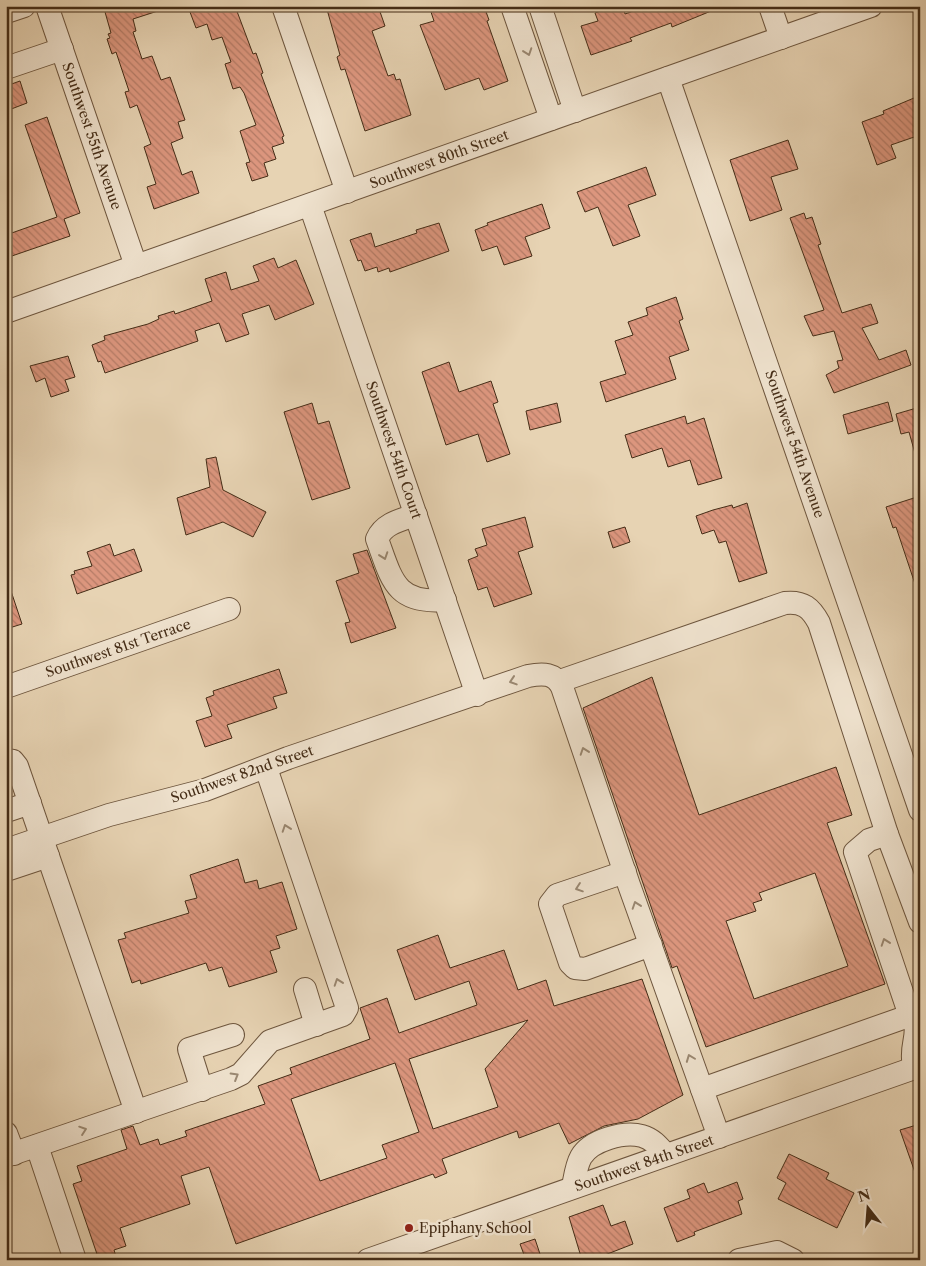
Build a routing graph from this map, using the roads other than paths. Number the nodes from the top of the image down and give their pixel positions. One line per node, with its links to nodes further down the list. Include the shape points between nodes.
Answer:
1 (24, 6): 8 (street)
2 (48, 6): 10 (street, Southwest 55th Avenue)
3 (284, 6): 15 (street)
4 (512, 6): 14 (street, one-way to 14)
5 (540, 6): 13 (street)
6 (770, 6): 9 (street)
7 (870, 6): 9 (street, Southwest 80th Street)
8 (6, 12)
9 (781, 38): 12 (street, Southwest 80th Street)
10 (62, 49): 11 (street); 17 (street, Southwest 55th Avenue)
11 (6, 68)
12 (668, 78): 13 (street, Southwest 80th Street); 28 (street, Southwest 54th Avenue)
13 (575, 111): 14 (street, Southwest 80th Street)
14 (551, 119): 15 (street, Southwest 80th Street)
15 (347, 192): 16 (street, Southwest 80th Street)
16 (310, 205): 17 (street, Southwest 80th Street); 19 (street, Southwest 54th Court)
17 (136, 266): 18 (street, Southwest 80th Street)
18 (6, 312)
19 (416, 515): 20 (street, Southwest 54th Court); 20 (street, one-way to 20, via 388,524 381,530 378,539 391,577 398,588 416,600)
20 (446, 600): 24 (street, Southwest 54th Court)
21 (229, 609): 23 (street, Southwest 81st Terrace)
22 (560, 681): 24 (street, Southwest 82nd Street, one-way to 24, via 550,675 538,674); 30 (street, via 785,603 803,604 818,623); 34 (street, one-way to 22)
23 (6, 687)
24 (477, 694): 26 (street, Southwest 82nd Street)
25 (6, 760): 27 (street, via 17,766)
26 (266, 768): 31 (street, Southwest 82nd Street, via 205,790 109,816); 39 (street, one-way to 26, via 343,1015 347,1008)
27 (30, 803): 29 (street); 31 (street)
28 (920, 810)
29 (6, 811)
30 (887, 834): 35 (street); 38 (street, one-way to 30, via 906,1004 855,852 869,840)
31 (45, 847): 32 (street, Southwest 82nd Street); 33 (street); 44 (street)
32 (6, 850)
33 (6, 870)
34 (625, 872): 36 (street, one-way to 34); 36 (street, one-way to 36, via 552,899 550,904 570,963 574,968 585,969)
35 (920, 922)
36 (650, 945): 42 (street, one-way to 36)
37 (305, 989): 39 (street)
38 (916, 1014): 41 (street, via 918,1031 912,1050); 42 (street)
39 (316, 1025): 43 (street, one-way to 39, via 241,1074 270,1041)
40 (233, 1035): 43 (street, via 189,1049)
41 (917, 1067): 45 (street, Southwest 84th Street)
42 (702, 1089): 45 (street)
43 (202, 1090): 44 (street)
44 (136, 1112): 46 (street, one-way to 44)
45 (719, 1137): 48 (street, Southwest 84th Street)
46 (36, 1146): 47 (street); 51 (street)
47 (9, 1148)
48 (666, 1155): 49 (street, Southwest 84th Street); 49 (street, via 656,1143 642,1136 623,1135 605,1140 581,1157)
49 (573, 1187): 52 (street, Southwest 84th Street)
50 (785, 1256): 53 (street)
51 (75, 1260)
52 (368, 1260)
53 (739, 1260)

